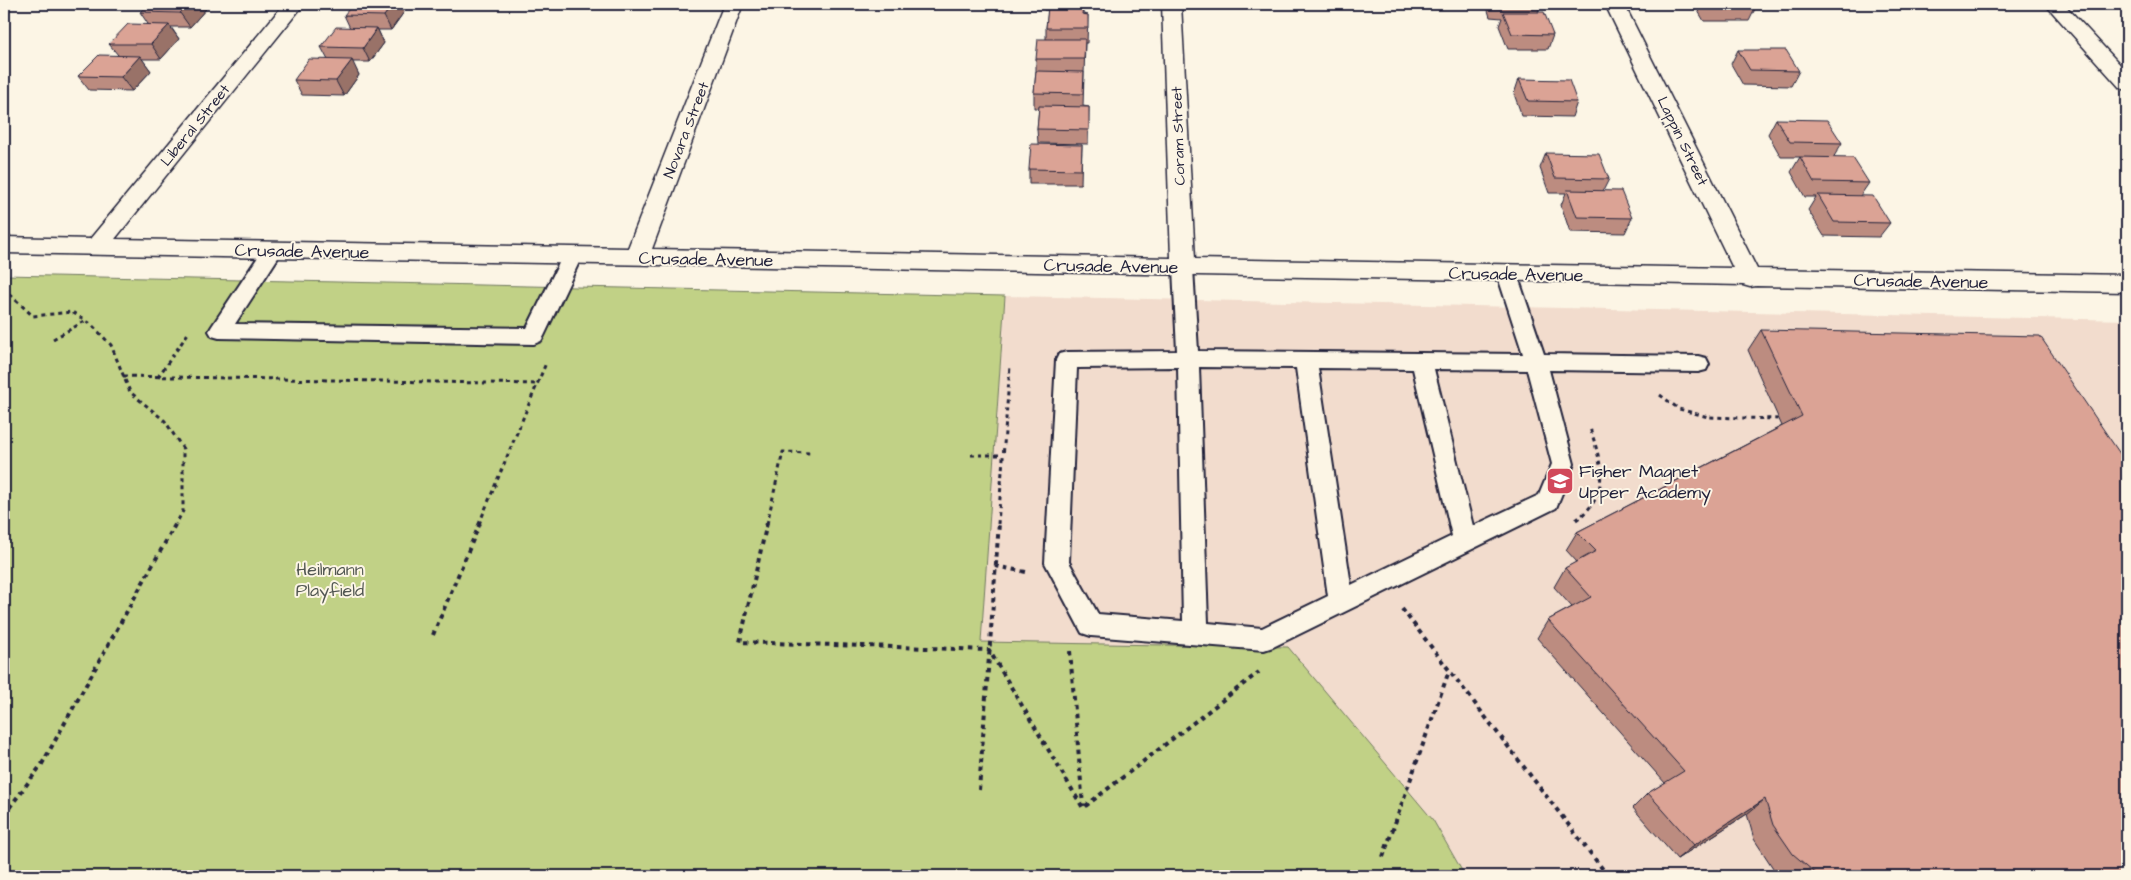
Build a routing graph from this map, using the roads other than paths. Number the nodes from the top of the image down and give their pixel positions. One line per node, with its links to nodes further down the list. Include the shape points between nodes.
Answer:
1 (294, 4): 8 (street, Liberal Street)
2 (734, 4): 11 (street, Novara Street)
3 (1172, 4): 12 (street, Coram Street)
4 (1615, 4): 14 (street, Lappin Street)
5 (2054, 4): 6 (street)
6 (2127, 84)
7 (4, 245): 8 (street, Crusade Avenue)
8 (96, 247): 9 (street, Crusade Avenue)
9 (273, 250): 10 (street, Crusade Avenue); 10 (lane, via 219,331 534,336)
10 (572, 256): 11 (street, Crusade Avenue)
11 (637, 257): 12 (street, Crusade Avenue)
12 (1183, 268): 13 (street, Crusade Avenue); 16 (lane)
13 (1507, 274): 14 (street, Crusade Avenue); 18 (lane)
14 (1750, 279): 15 (street, Crusade Avenue)
15 (2127, 284)
16 (1188, 359): 17 (lane); 23 (lane); 23 (lane, via 1067,360 1057,563 1090,625)
17 (1306, 360): 19 (lane); 22 (lane)
18 (1536, 362): 19 (lane); 20 (lane); 21 (lane, via 1563,464 1548,501)
19 (1422, 363): 21 (lane)
20 (1698, 364)
21 (1465, 541): 22 (lane)
22 (1341, 602): 23 (lane, via 1264,639)
23 (1196, 634)

